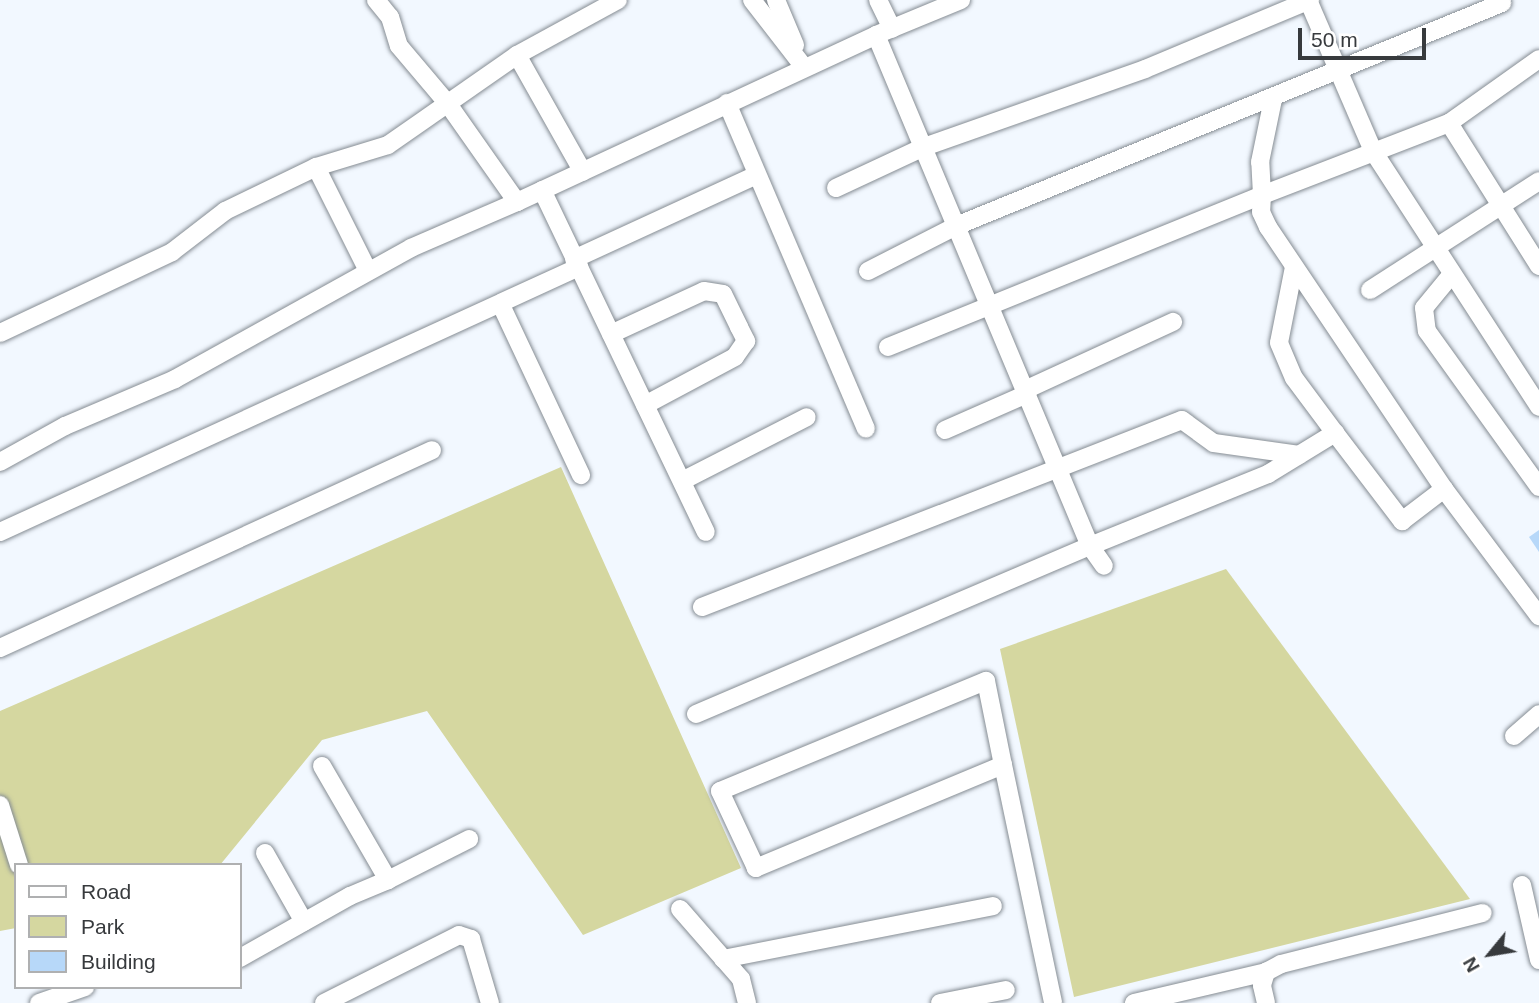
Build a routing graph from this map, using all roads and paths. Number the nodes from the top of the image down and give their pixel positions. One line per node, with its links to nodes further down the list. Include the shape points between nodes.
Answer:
1 (376, 0): 16 (street, via 390,16 399,46)
2 (618, 0): 10 (street)
3 (752, 0): 12 (street)
4 (776, 0): 12 (street)
5 (878, 0): 9 (street)
6 (961, 0): 9 (street)
7 (1309, 0): 13 (street); 18 (street, via 1145,69)
8 (1502, 3): 13 (street)
9 (884, 32): 12 (street); 18 (street)
10 (517, 55): 16 (street); 21 (street)
11 (1539, 59): 17 (street)
12 (804, 67): 15 (street)
13 (1340, 72): 14 (street); 19 (street)
14 (1273, 99): 26 (street, via 1260,162); 29 (street)
15 (727, 103): 21 (street); 22 (street)
16 (448, 104): 20 (street, via 388,145); 27 (street)
17 (1449, 123): 19 (street); 28 (street)
18 (924, 147): 24 (street); 29 (street)
19 (1373, 151): 26 (street); 30 (street)
20 (316, 167): 34 (street); 41 (street, via 225,211 172,252)
21 (583, 172): 25 (street)
22 (758, 175): 31 (street); 48 (street)
23 (1539, 181): 28 (street)
24 (836, 188)
25 (542, 190): 27 (street); 31 (street)
26 (1262, 195): 33 (street, via 1264,220); 39 (street)
27 (517, 202): 34 (street)
28 (1499, 206): 30 (street); 32 (street)
29 (956, 226): 35 (street); 39 (street)
30 (1437, 249): 36 (street); 37 (street)
31 (576, 263): 38 (street); 42 (street)
32 (1539, 266)
33 (1294, 267): 50 (street, via 1279,343 1294,378); 58 (street)
34 (368, 271): 53 (street, via 175,379 65,425)
35 (868, 271)
36 (1452, 274): 46 (street); 57 (street, via 1424,308 1427,331)
37 (1370, 290)
38 (501, 304): 55 (street); 59 (street)
39 (989, 304): 43 (street); 44 (street)
40 (1173, 322): 44 (street)
41 (0, 333)
42 (611, 334): 45 (street); 45 (street, via 704,291 723,294 746,341 735,357)
43 (888, 347)
44 (1026, 392): 49 (street); 54 (street)
45 (645, 405): 56 (street)
46 (1539, 407)
47 (807, 417): 56 (street)
48 (866, 429)
49 (945, 429)
50 (1335, 433): 52 (street); 58 (street, via 1402,521)
51 (432, 450): 65 (street)
52 (1298, 455): 54 (street, via 1214,443 1182,420); 61 (street, via 1268,474)
53 (0, 462)
54 (1058, 468): 61 (street); 63 (street)
55 (581, 475)
56 (682, 481): 60 (street)
57 (1539, 486)
58 (1444, 489): 64 (street)
59 (0, 532)
60 (706, 532)
61 (1090, 546): 62 (street); 66 (street)
62 (1104, 566)
63 (702, 607)
64 (1539, 616)
65 (0, 648)
66 (696, 714)
67 (1539, 714): 68 (street)
68 (1514, 736)
69 (1003, 765): 69 (street, via 986,681 720,791 756,868); 92 (street)
70 (322, 766): 75 (street)
71 (0, 805): 74 (street)
72 (469, 839): 75 (street)
73 (265, 853): 80 (street)
74 (18, 863)
75 (388, 880): 80 (street)
76 (1522, 885): 83 (street)
77 (993, 906): 82 (street)
78 (680, 909): 82 (street)
79 (1483, 912): 84 (street)
80 (304, 922): 81 (street)
81 (242, 957)
82 (723, 959): 90 (street, via 741,979)
83 (1539, 960)
84 (1266, 972): 93 (street); 94 (street, via 1262,985)
85 (79, 989): 87 (street)
86 (1006, 990): 91 (street)
87 (39, 1003)
88 (324, 1003): 89 (street, via 459,935 471,939)
89 (490, 1003)
90 (747, 1003)
91 (940, 1003)
92 (1053, 1003)
93 (1134, 1003)
94 (1266, 1003)

